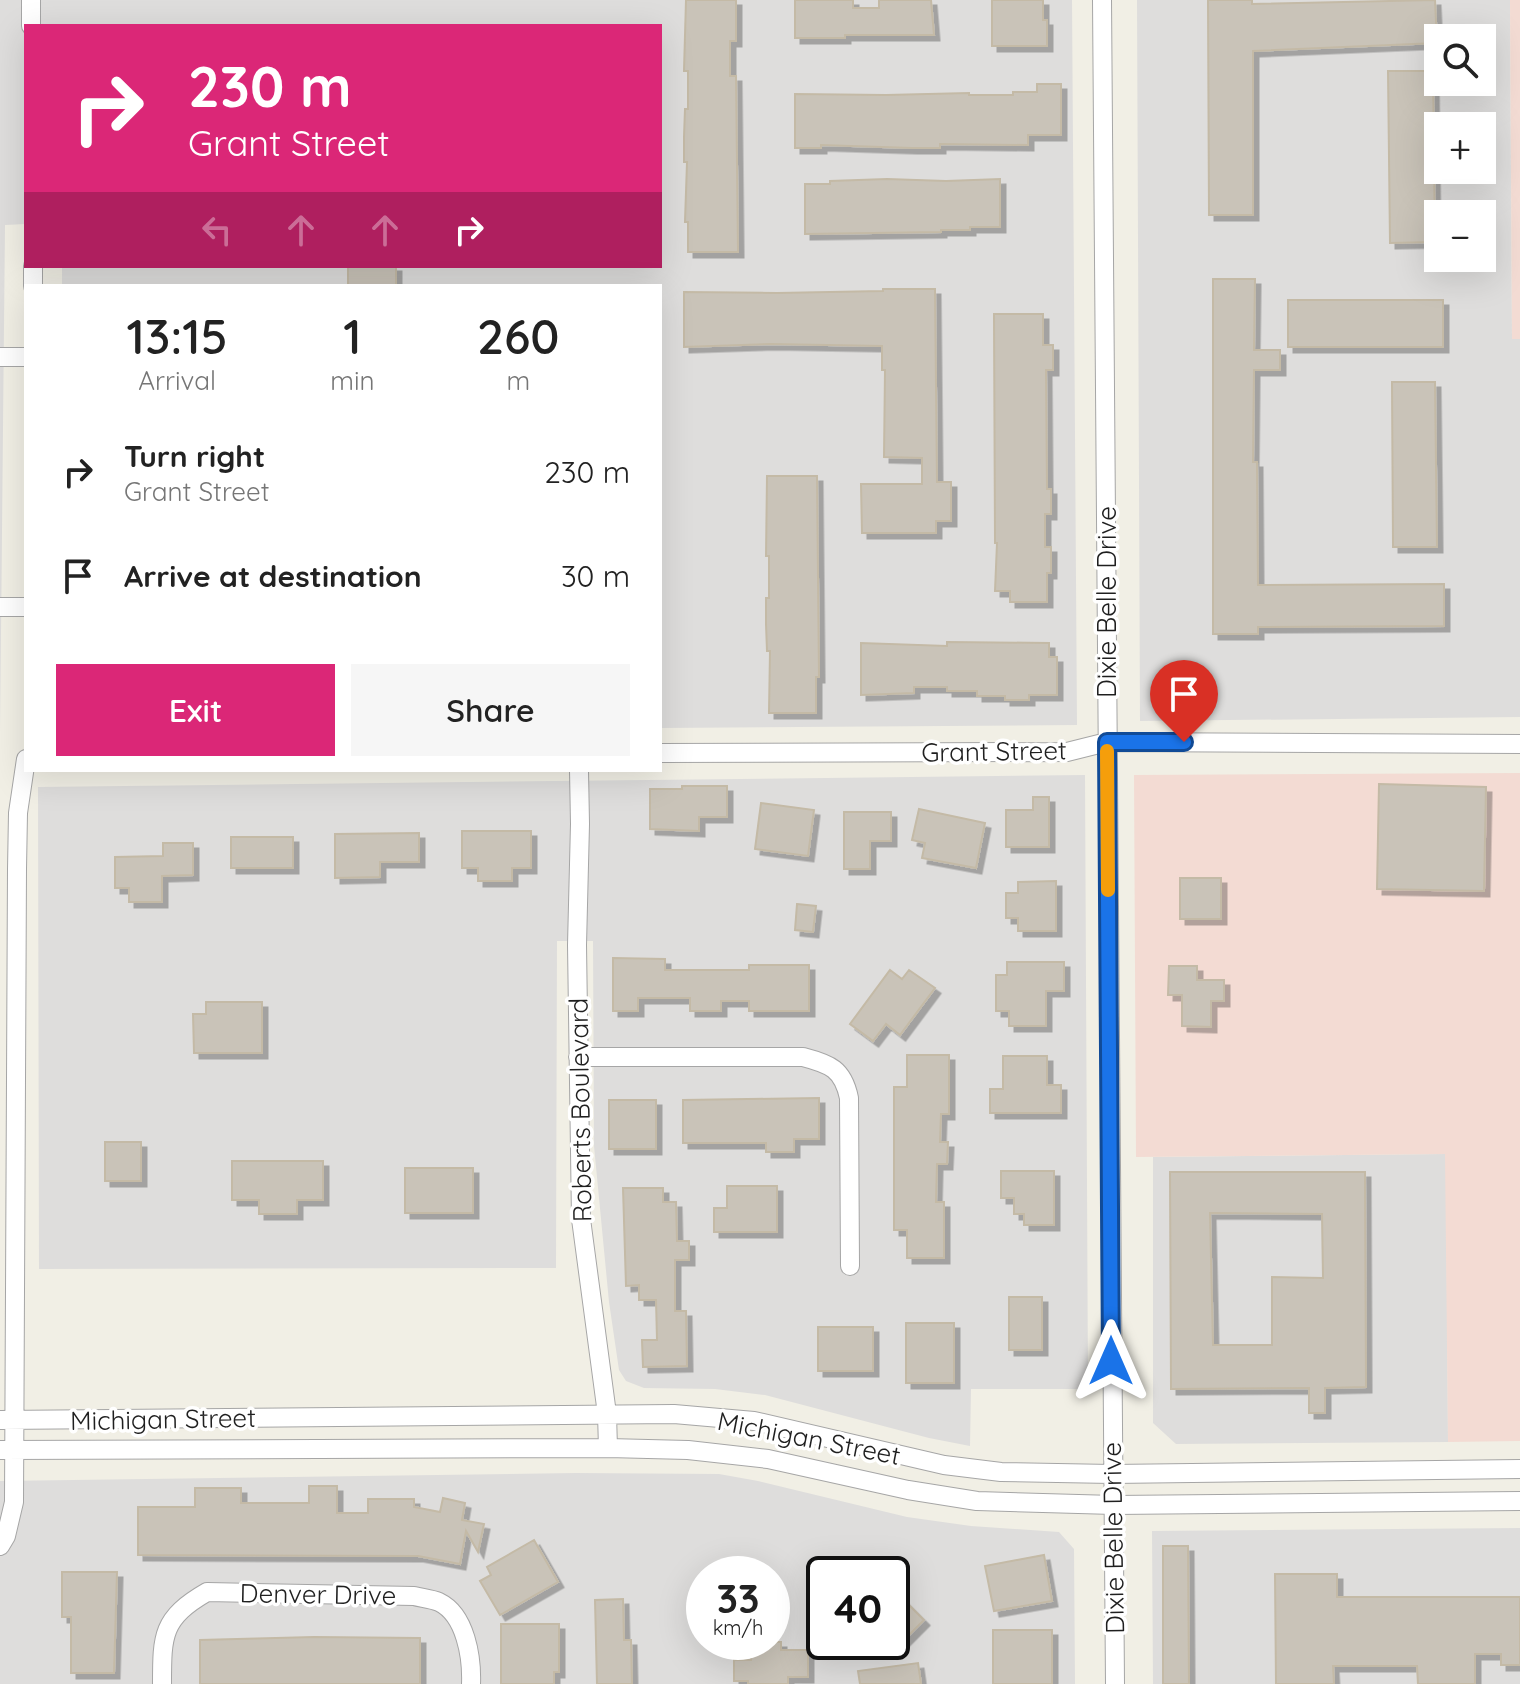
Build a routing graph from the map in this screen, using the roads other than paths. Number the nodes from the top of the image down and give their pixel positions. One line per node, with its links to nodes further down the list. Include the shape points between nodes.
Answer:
1 (31, 0): 3 (street)
2 (1102, 0): 8 (street, Dixie Belle Drive)
3 (31, 24)
4 (0, 357): 5 (street)
5 (24, 357)
6 (0, 607): 7 (street)
7 (24, 607)
8 (1107, 742): 9 (street, Grant Street); 10 (street, Grant Street, via 1067,752); 20 (street, Dixie Belle Drive)
9 (1520, 744)
10 (662, 753)
11 (24, 772): 16 (street, via 18,813)
12 (579, 772): 13 (street, Roberts Boulevard)
13 (578, 1057): 14 (street, via 803,1057 828,1064 845,1080 849,1098); 15 (street, Roberts Boulevard, via 581,1219)
14 (850, 1266)
15 (607, 1414): 16 (street, Michigan Street); 17 (street, Roberts Boulevard); 20 (street, Michigan Street, via 754,1421 944,1465 1001,1472)
16 (7, 1420): 18 (street)
17 (608, 1448): 18 (street, Michigan Street); 22 (street, Michigan Street, via 768,1459 977,1501)
18 (7, 1450): 23 (street, via 14,1502)
19 (1520, 1469): 20 (street, Michigan Street)
20 (1112, 1474): 22 (street, Dixie Belle Drive)
21 (1520, 1501): 22 (street, Michigan Street)
22 (1114, 1505): 26 (street, Dixie Belle Drive)
23 (0, 1546)
24 (471, 1675): 25 (street, Denver Drive, via 456,1618 441,1603 414,1596 207,1592 185,1605 167,1627)
25 (162, 1684)
26 (1115, 1684)

